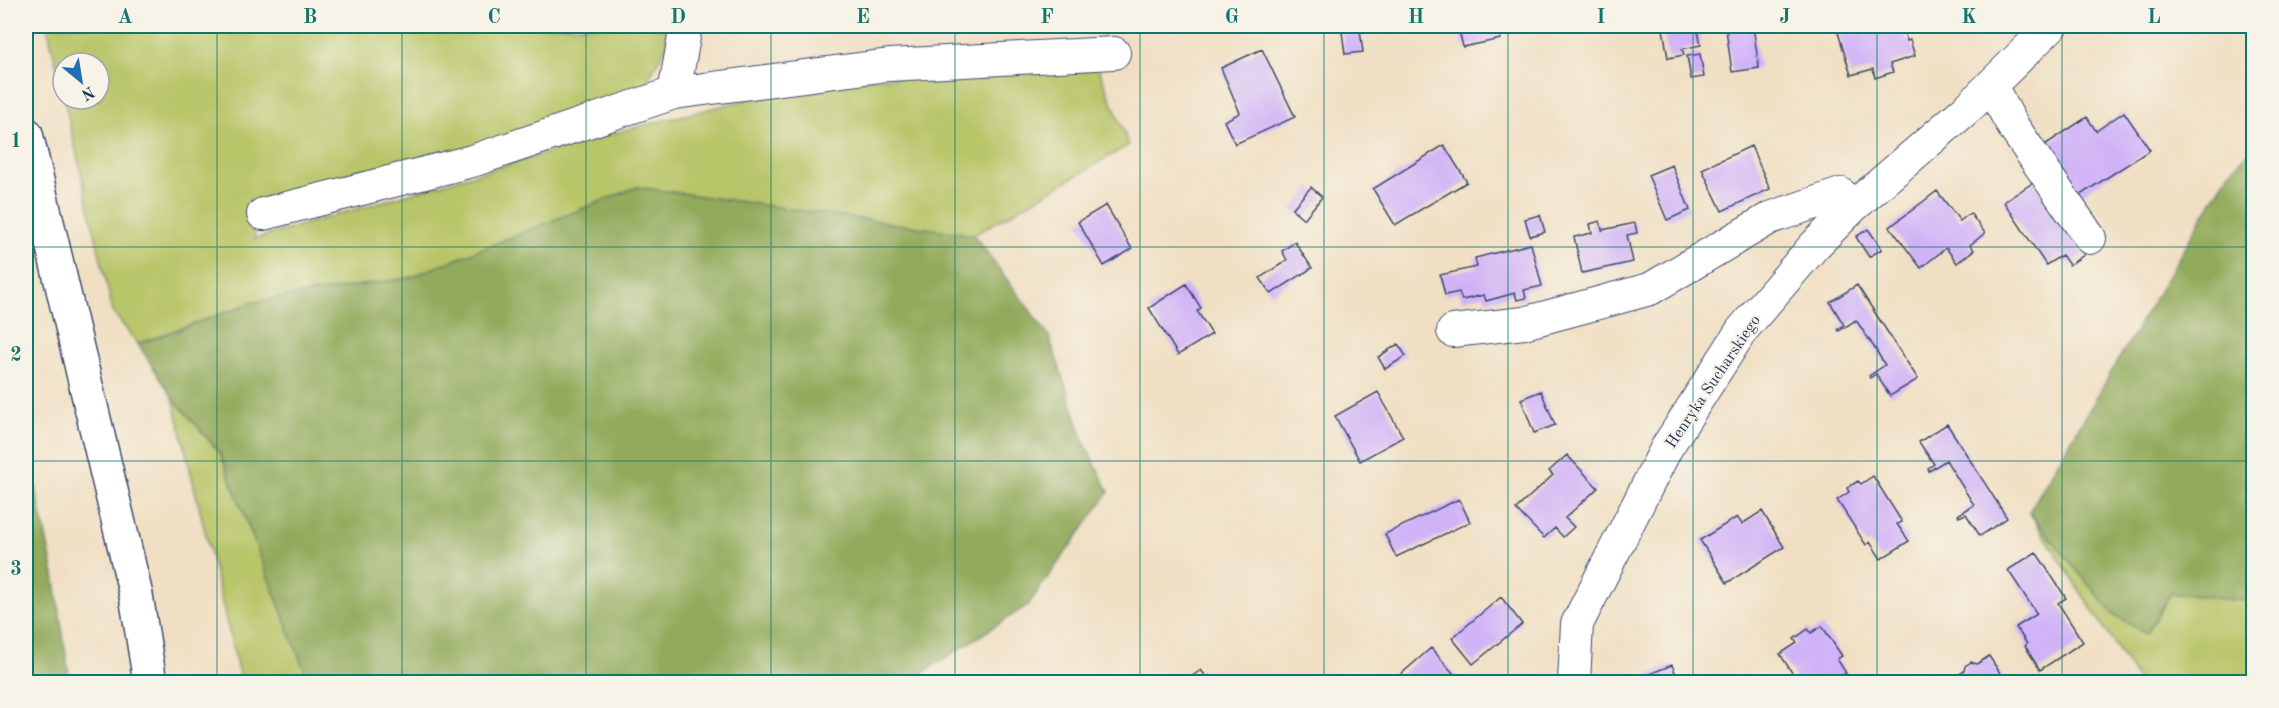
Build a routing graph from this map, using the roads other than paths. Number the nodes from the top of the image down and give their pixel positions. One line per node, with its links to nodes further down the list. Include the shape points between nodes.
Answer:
1 (686, 26): 5 (street)
2 (2051, 26): 4 (street, Henryka Sucharskiego)
3 (1114, 53): 5 (street, via 889,65)
4 (1990, 86): 7 (street, Henryka Sucharskiego); 9 (street)
5 (674, 93): 8 (street, via 472,161)
6 (26, 134): 11 (highway, via 136,595)
7 (1853, 207): 10 (street, via 1841,194 1770,218 1650,290 1524,323); 12 (street, Henryka Sucharskiego, via 1742,330 1667,447 1577,624)
8 (263, 214)
9 (2090, 238)
10 (1453, 331)
11 (150, 682)
12 (1574, 682)

